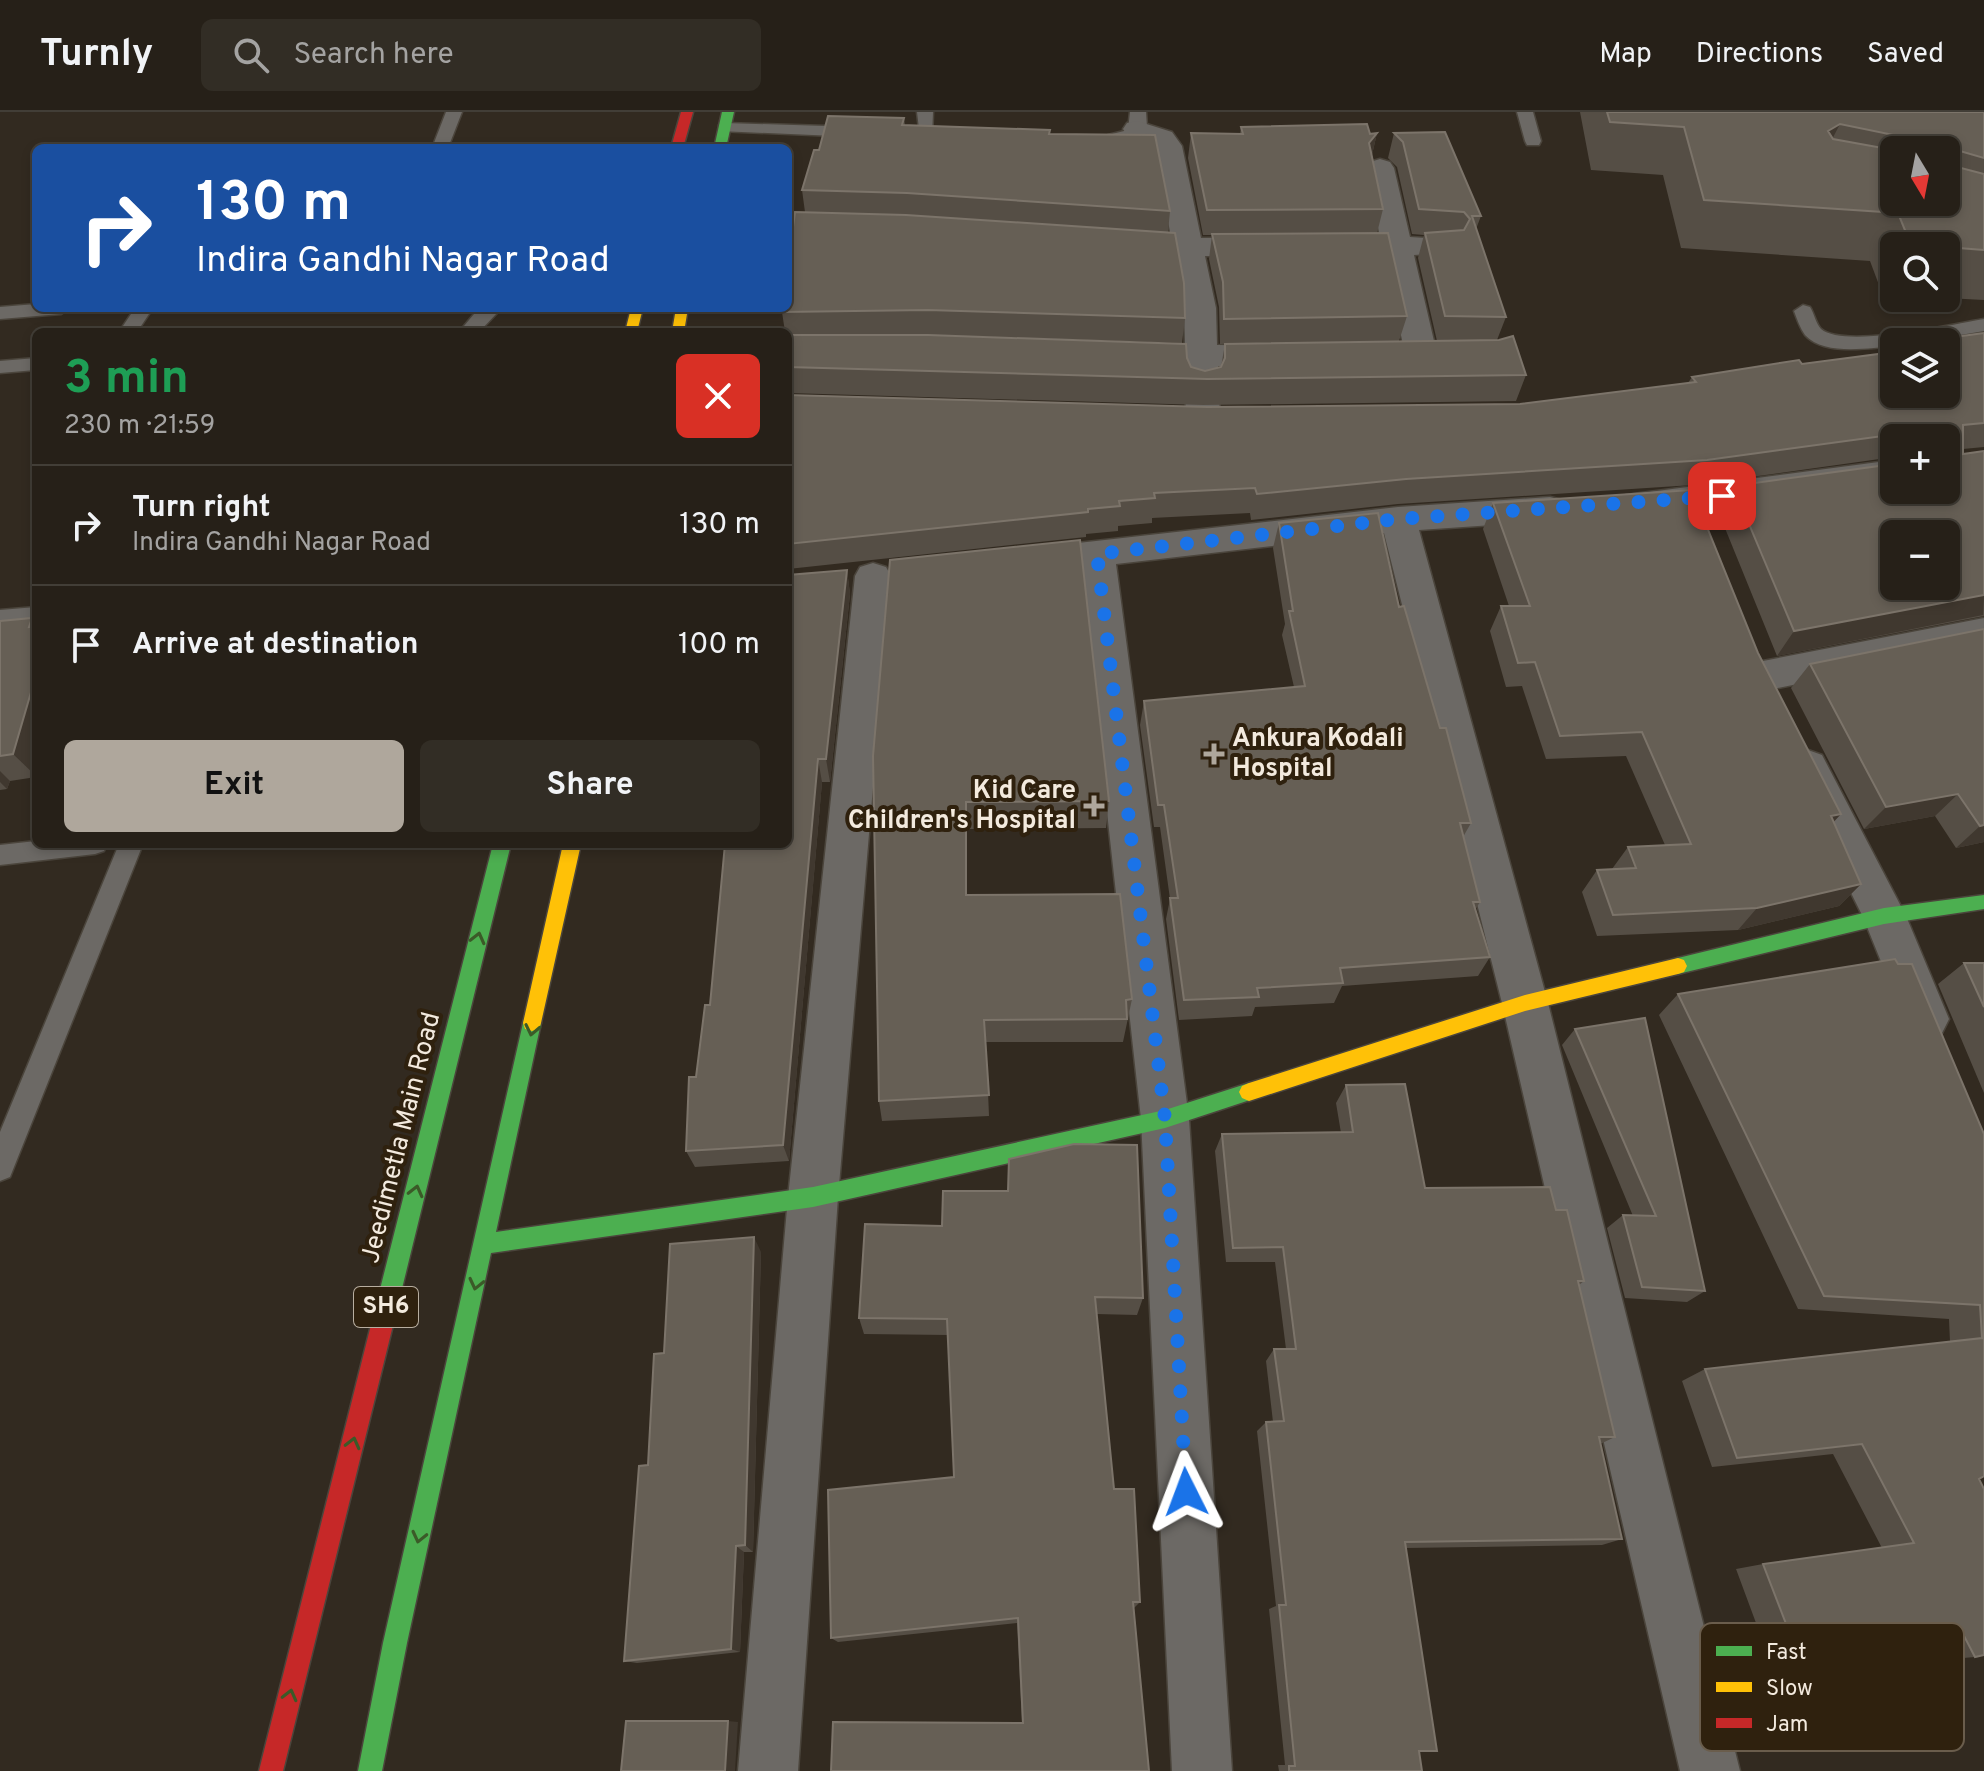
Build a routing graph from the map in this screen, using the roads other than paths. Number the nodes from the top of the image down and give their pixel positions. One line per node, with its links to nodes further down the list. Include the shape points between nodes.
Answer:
1 (454, 112): 11 (lane)
2 (687, 112): 12 (main road)
3 (925, 112): 8 (lane)
4 (1525, 112): 10 (lane)
5 (727, 120): 7 (lane); 13 (main road)
6 (1138, 120): 9 (lane, via 1134,134); 18 (street, via 1168,146)
7 (869, 132)
8 (926, 134)
9 (1089, 138)
10 (1533, 141)
11 (442, 144)
12 (678, 144)
13 (721, 144)
14 (1380, 168): 16 (street)
15 (1080, 239): 18 (street)
16 (1397, 246): 17 (street); 18 (street); 28 (street)
17 (1445, 246)
18 (1190, 247): 30 (street)
19 (32, 310): 22 (lane)
20 (1803, 311): 23 (lane, via 1813,332 1850,344)
21 (489, 312): 24 (lane)
22 (0, 313)
23 (1984, 325)
24 (472, 328)
25 (1984, 341): 26 (street)
26 (1960, 345)
27 (1105, 354): 30 (street)
28 (1420, 354)
29 (1311, 355): 30 (street)
30 (1201, 357): 35 (street)
31 (1880, 357): 34 (street)
32 (32, 364): 33 (lane)
33 (0, 367)
34 (1817, 367)
35 (1202, 418)
36 (1880, 475): 37 (street, via 1699,515 1592,507)
37 (1398, 519): 38 (street); 51 (street)
38 (1097, 554): 39 (street); 53 (street)
39 (1037, 560)
40 (873, 576): 55 (street)
41 (32, 615): 42 (lane)
42 (0, 618)
43 (1984, 632): 50 (street, via 1771,690)
44 (60, 848): 48 (lane)
45 (129, 848): 54 (lane)
46 (501, 848): 59 (main road, Jeedimetla Main Road / SH6, one-way to 46)
47 (571, 848): 56 (main road, one-way to 56)
48 (0, 855)
49 (1984, 902): 50 (main road)
50 (1884, 916): 51 (main road); 52 (street)
51 (1525, 1003): 53 (main road); 57 (street)
52 (1943, 1058)
53 (1165, 1119): 55 (main road); 62 (street)
54 (0, 1167)
55 (813, 1197): 56 (main road); 61 (street)
56 (485, 1244): 60 (main road, one-way to 60)
57 (1700, 1729)
58 (1705, 1751): 63 (street)
59 (271, 1771)
60 (370, 1771)
61 (768, 1771)
62 (1202, 1771)
63 (1710, 1771)

